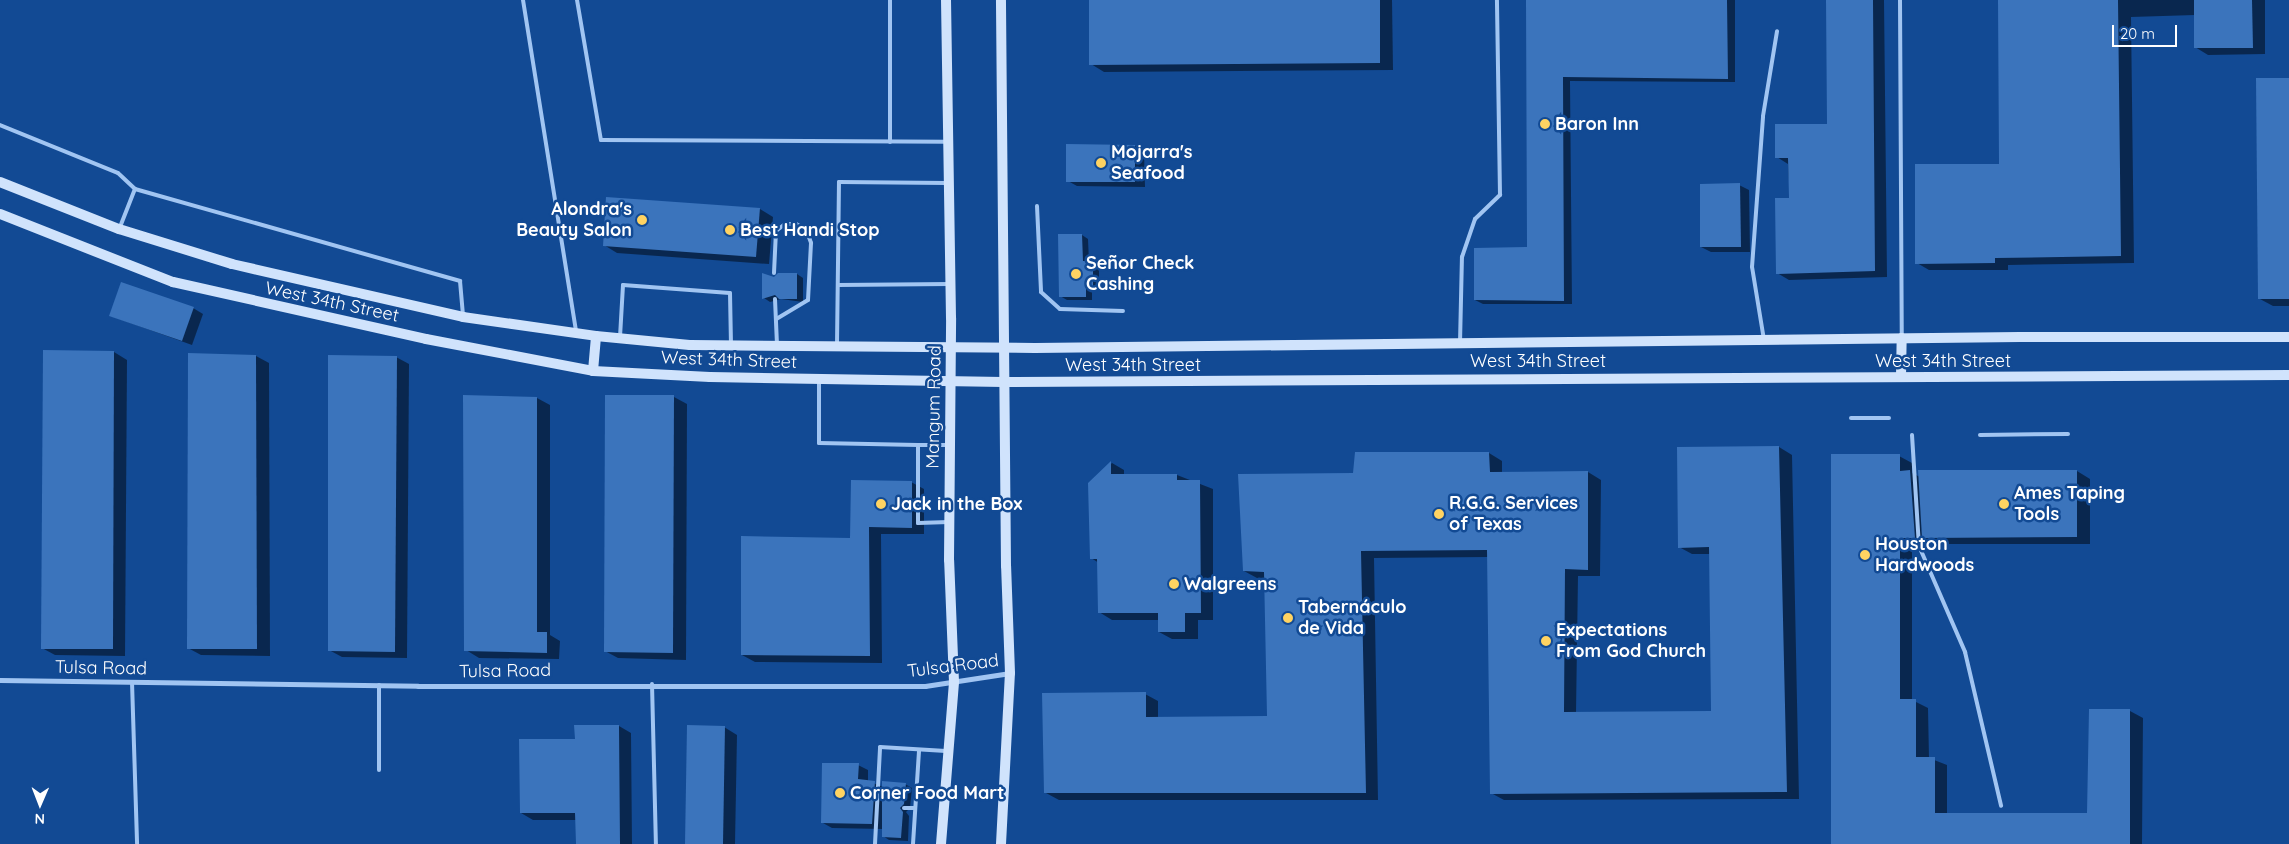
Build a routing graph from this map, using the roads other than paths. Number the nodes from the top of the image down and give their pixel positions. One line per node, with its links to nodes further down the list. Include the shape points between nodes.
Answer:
1 (523, 0): 25 (lane)
2 (578, 0): 10 (lane, via 601,140)
3 (890, 0): 10 (lane)
4 (946, 0): 11 (main road, Mangum Road)
5 (1001, 0): 36 (main road)
6 (1497, 0): 31 (lane, via 1500,195 1475,218 1462,257)
7 (1900, 0): 29 (lane)
8 (1777, 31): 30 (lane, via 1763,116 1752,267)
9 (0, 125): 14 (lane, via 118,173)
10 (890, 142): 11 (lane)
11 (949, 142): 13 (main road, Mangum Road)
12 (0, 182): 17 (main road, West 34th Street)
13 (950, 183): 19 (main road, Mangum Road); 20 (lane, via 839,182)
14 (135, 189): 17 (lane); 23 (lane, via 460,281)
15 (1037, 206): 22 (lane, via 1041,292 1060,309)
16 (0, 214): 37 (main road, West 34th Street, via 173,282 426,339)
17 (119, 229): 23 (main road, West 34th Street, via 232,264)
18 (774, 273): 24 (lane, via 776,231 785,224 796,224 806,230 811,242 808,300)
19 (950, 284): 20 (lane); 35 (main road, Mangum Road)
20 (838, 285): 34 (lane)
21 (775, 299): 24 (lane)
22 (1123, 311)
23 (463, 317): 25 (main road, West 34th Street)
24 (776, 319): 33 (lane)
25 (576, 333): 26 (main road, West 34th Street)
26 (596, 336): 28 (main road, West 34th Street); 37 (main road)
27 (2289, 337): 29 (main road, West 34th Street)
28 (620, 338): 32 (main road, West 34th Street); 32 (lane, via 622,284 730,293)
29 (1902, 338): 30 (main road, West 34th Street); 39 (main road)
30 (1764, 340): 31 (main road, West 34th Street)
31 (1460, 343): 36 (main road, West 34th Street)
32 (730, 345): 33 (main road, West 34th Street)
33 (777, 345): 34 (main road, West 34th Street)
34 (837, 346): 35 (main road, West 34th Street)
35 (951, 347): 36 (main road, West 34th Street); 41 (main road, Mangum Road)
36 (1003, 347): 42 (main road)
37 (592, 371): 40 (main road, West 34th Street)
38 (2289, 376): 39 (main road, West 34th Street)
39 (1900, 377): 42 (main road, West 34th Street)
40 (819, 379): 41 (main road, West 34th Street); 48 (lane, via 819,443)
41 (950, 382): 42 (main road, West 34th Street); 49 (main road, Mangum Road)
42 (1003, 382): 51 (main road)
43 (1851, 418): 44 (lane)
44 (1888, 418)
45 (2068, 434): 47 (lane)
46 (1912, 435): 62 (lane, via 1919,546 1965,652)
47 (1980, 435)
48 (918, 445): 49 (lane); 50 (lane, via 918,523)
49 (949, 445): 50 (main road, Mangum Road)
50 (949, 522): 54 (main road, Mangum Road)
51 (1010, 673): 54 (street, Tulsa Road); 65 (main road)
52 (0, 680): 53 (street, Tulsa Road)
53 (132, 682): 56 (street, Tulsa Road); 66 (lane)
54 (954, 682): 55 (street, Tulsa Road, via 925,686); 58 (main road, Mangum Road)
55 (652, 684): 56 (street, Tulsa Road); 67 (lane)
56 (379, 685): 59 (lane)
57 (919, 750): 58 (lane); 60 (lane, via 880,748); 64 (lane)
58 (949, 751): 70 (main road, Mangum Road)
59 (379, 770)
60 (877, 806): 61 (lane); 68 (lane)
61 (884, 806)
62 (2000, 806)
63 (904, 808): 64 (lane)
64 (915, 808): 69 (lane)
65 (1000, 828): 71 (main road); 72 (main road)
66 (137, 844)
67 (656, 844)
68 (875, 844)
69 (913, 844)
70 (942, 844)
71 (995, 844)
72 (1001, 844)

